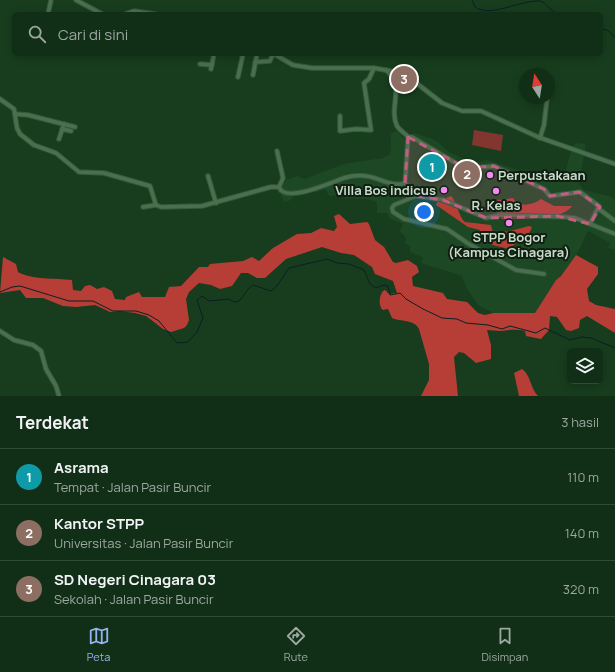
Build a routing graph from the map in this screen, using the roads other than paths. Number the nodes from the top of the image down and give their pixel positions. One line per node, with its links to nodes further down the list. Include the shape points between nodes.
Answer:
1 (51, 0): 3 (street)
2 (76, 0): 4 (street)
3 (48, 12)
4 (98, 12)
5 (131, 12): 6 (street)
6 (141, 12)
7 (214, 56): 13 (street, via 211,67)
8 (243, 56): 17 (street)
9 (256, 56): 12 (street)
10 (273, 56): 12 (street, via 270,61)
11 (277, 56): 14 (street, via 293,65 312,68)
12 (255, 62): 16 (street)
13 (200, 64)
14 (374, 68): 15 (street); 21 (street, via 364,83 371,130 340,131)
15 (385, 69): 26 (street, via 393,77 396,85 396,121 399,130); 27 (street, via 415,82 442,103 462,111 481,111)
16 (253, 75)
17 (238, 77)
18 (0, 99): 20 (street, via 11,106)
19 (546, 104): 27 (street)
20 (15, 114): 22 (street); 36 (street, via 19,133 30,143 56,154 79,172 104,173 150,186)
21 (340, 116)
22 (64, 124): 23 (street); 24 (street)
23 (75, 127)
24 (62, 129): 25 (street); 28 (street)
25 (71, 131)
26 (408, 138): 32 (street); 38 (street, via 412,137 461,166 494,166 544,189 550,195 579,192 599,206)
27 (540, 138): 30 (street)
28 (59, 139)
29 (277, 151): 33 (street, via 283,178)
30 (615, 164)
31 (208, 176): 35 (street)
32 (405, 183): 33 (street, via 395,184 358,175 299,193 284,193); 34 (street)
33 (279, 187): 35 (street)
34 (416, 196): 40 (street, via 443,200 486,218 500,215 557,216 575,218); 42 (street, via 394,205 392,212 404,219 447,229 516,270)
35 (216, 203): 36 (street, via 191,207 166,207)
36 (156, 204): 37 (street)
37 (143, 206)
38 (599, 209): 39 (street); 40 (street)
39 (615, 220)
40 (590, 224): 41 (street)
41 (615, 234)
42 (544, 274)
43 (0, 331): 44 (street, via 12,339 32,344 40,350)
44 (59, 396)

